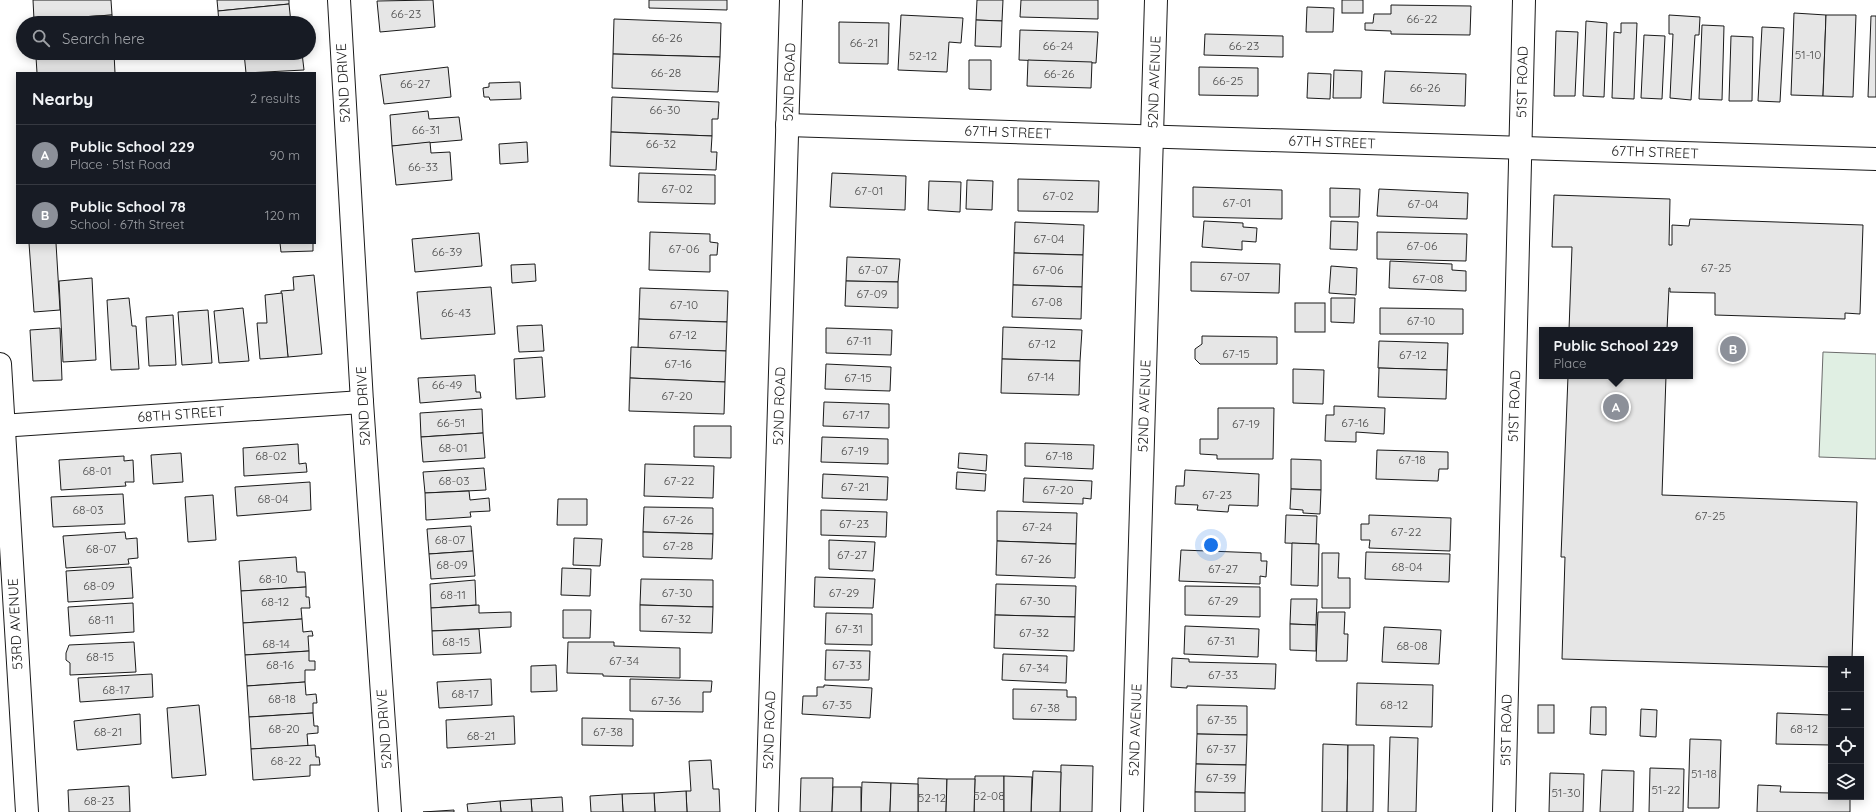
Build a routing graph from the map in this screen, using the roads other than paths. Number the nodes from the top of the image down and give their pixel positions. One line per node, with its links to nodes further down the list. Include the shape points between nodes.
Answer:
1 (339, 0): 10 (street, 52ND DRIVE)
2 (791, 0): 5 (street, 52ND ROAD)
3 (1156, 0): 6 (street, 52ND AVENUE)
4 (1524, 0): 7 (street, 51ST ROAD)
5 (787, 126): 6 (street, 67TH STREET); 14 (street, 52ND ROAD)
6 (1152, 136): 7 (street, 67TH STREET); 15 (street, 52ND AVENUE)
7 (1521, 148): 8 (street, 67TH STREET); 16 (street, 51ST ROAD)
8 (1876, 159)
9 (0, 364): 11 (street, 53RD AVENUE)
10 (362, 402): 11 (street, 68TH STREET); 13 (street, 52ND DRIVE)
11 (2, 426): 12 (street, 53RD AVENUE)
12 (27, 812)
13 (390, 812)
14 (767, 812)
15 (1132, 812)
16 (1504, 812)

